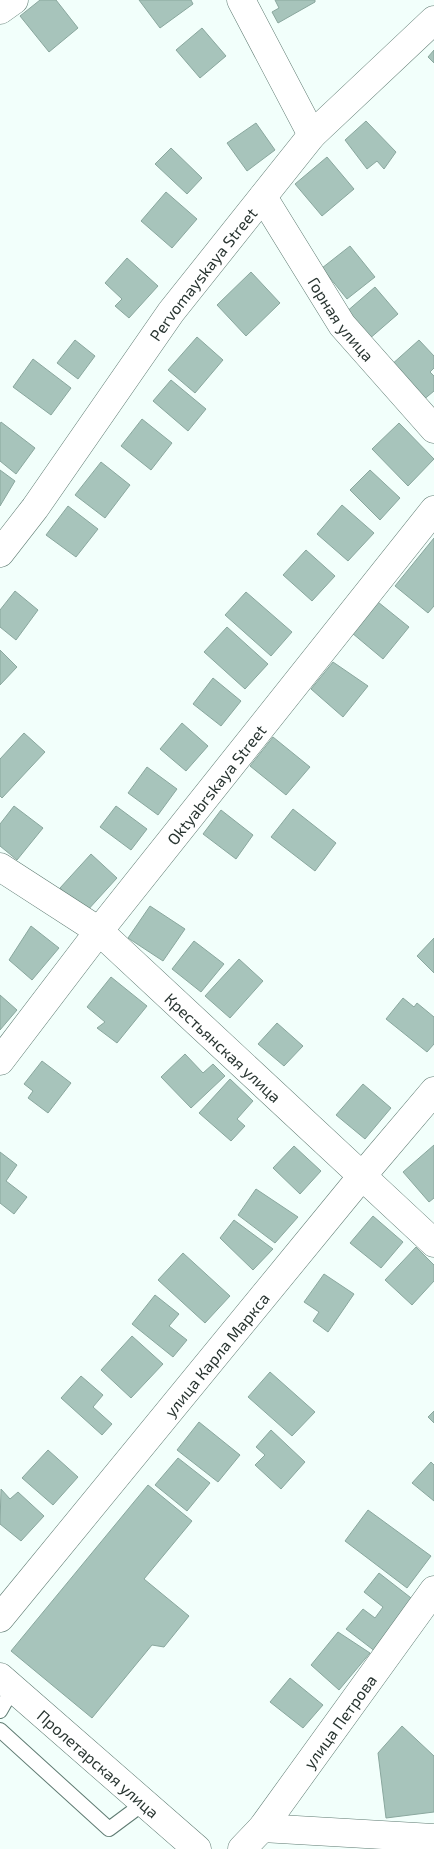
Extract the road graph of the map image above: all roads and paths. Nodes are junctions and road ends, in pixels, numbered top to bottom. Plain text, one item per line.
1 (14, 0) edge
2 (241, 0) edge
3 (0, 10) edge
4 (434, 20) edge
5 (312, 135) junction
6 (263, 197) junction
7 (434, 429) edge
8 (434, 510) edge
9 (0, 553) edge
10 (0, 867) edge
11 (99, 931) junction
12 (0, 1061) edge
13 (434, 1091) edge
14 (362, 1176) junction
15 (434, 1243) edge
16 (434, 1590) edge
17 (0, 1618) edge
18 (4, 1692) edge
19 (0, 1730) edge
20 (144, 1803) junction
21 (262, 1828) junction
22 (434, 1838) edge
23 (197, 1849) edge
24 (242, 1849) edge

1 - 3 street
2 - 5 street
4 - 5 street, Pervomayskaya Street
5 - 6 street, Pervomayskaya Street
6 - 7 street, Горная улица
6 - 9 street, Pervomayskaya Street
8 - 11 street, Oktyabrskaya Street
10 - 11 street, Крестьянская улица
11 - 12 street, Oktyabrskaya Street
11 - 14 street, Крестьянская улица
13 - 14 street, улица Карла Маркса
14 - 15 street, Крестьянская улица
14 - 17 street, улица Карла Маркса
16 - 21 street, улица Петрова
18 - 20 street, Пролетарская улица
19 - 20 lane
20 - 23 street, Пролетарская улица
21 - 22 street
21 - 24 street, улица Петрова

